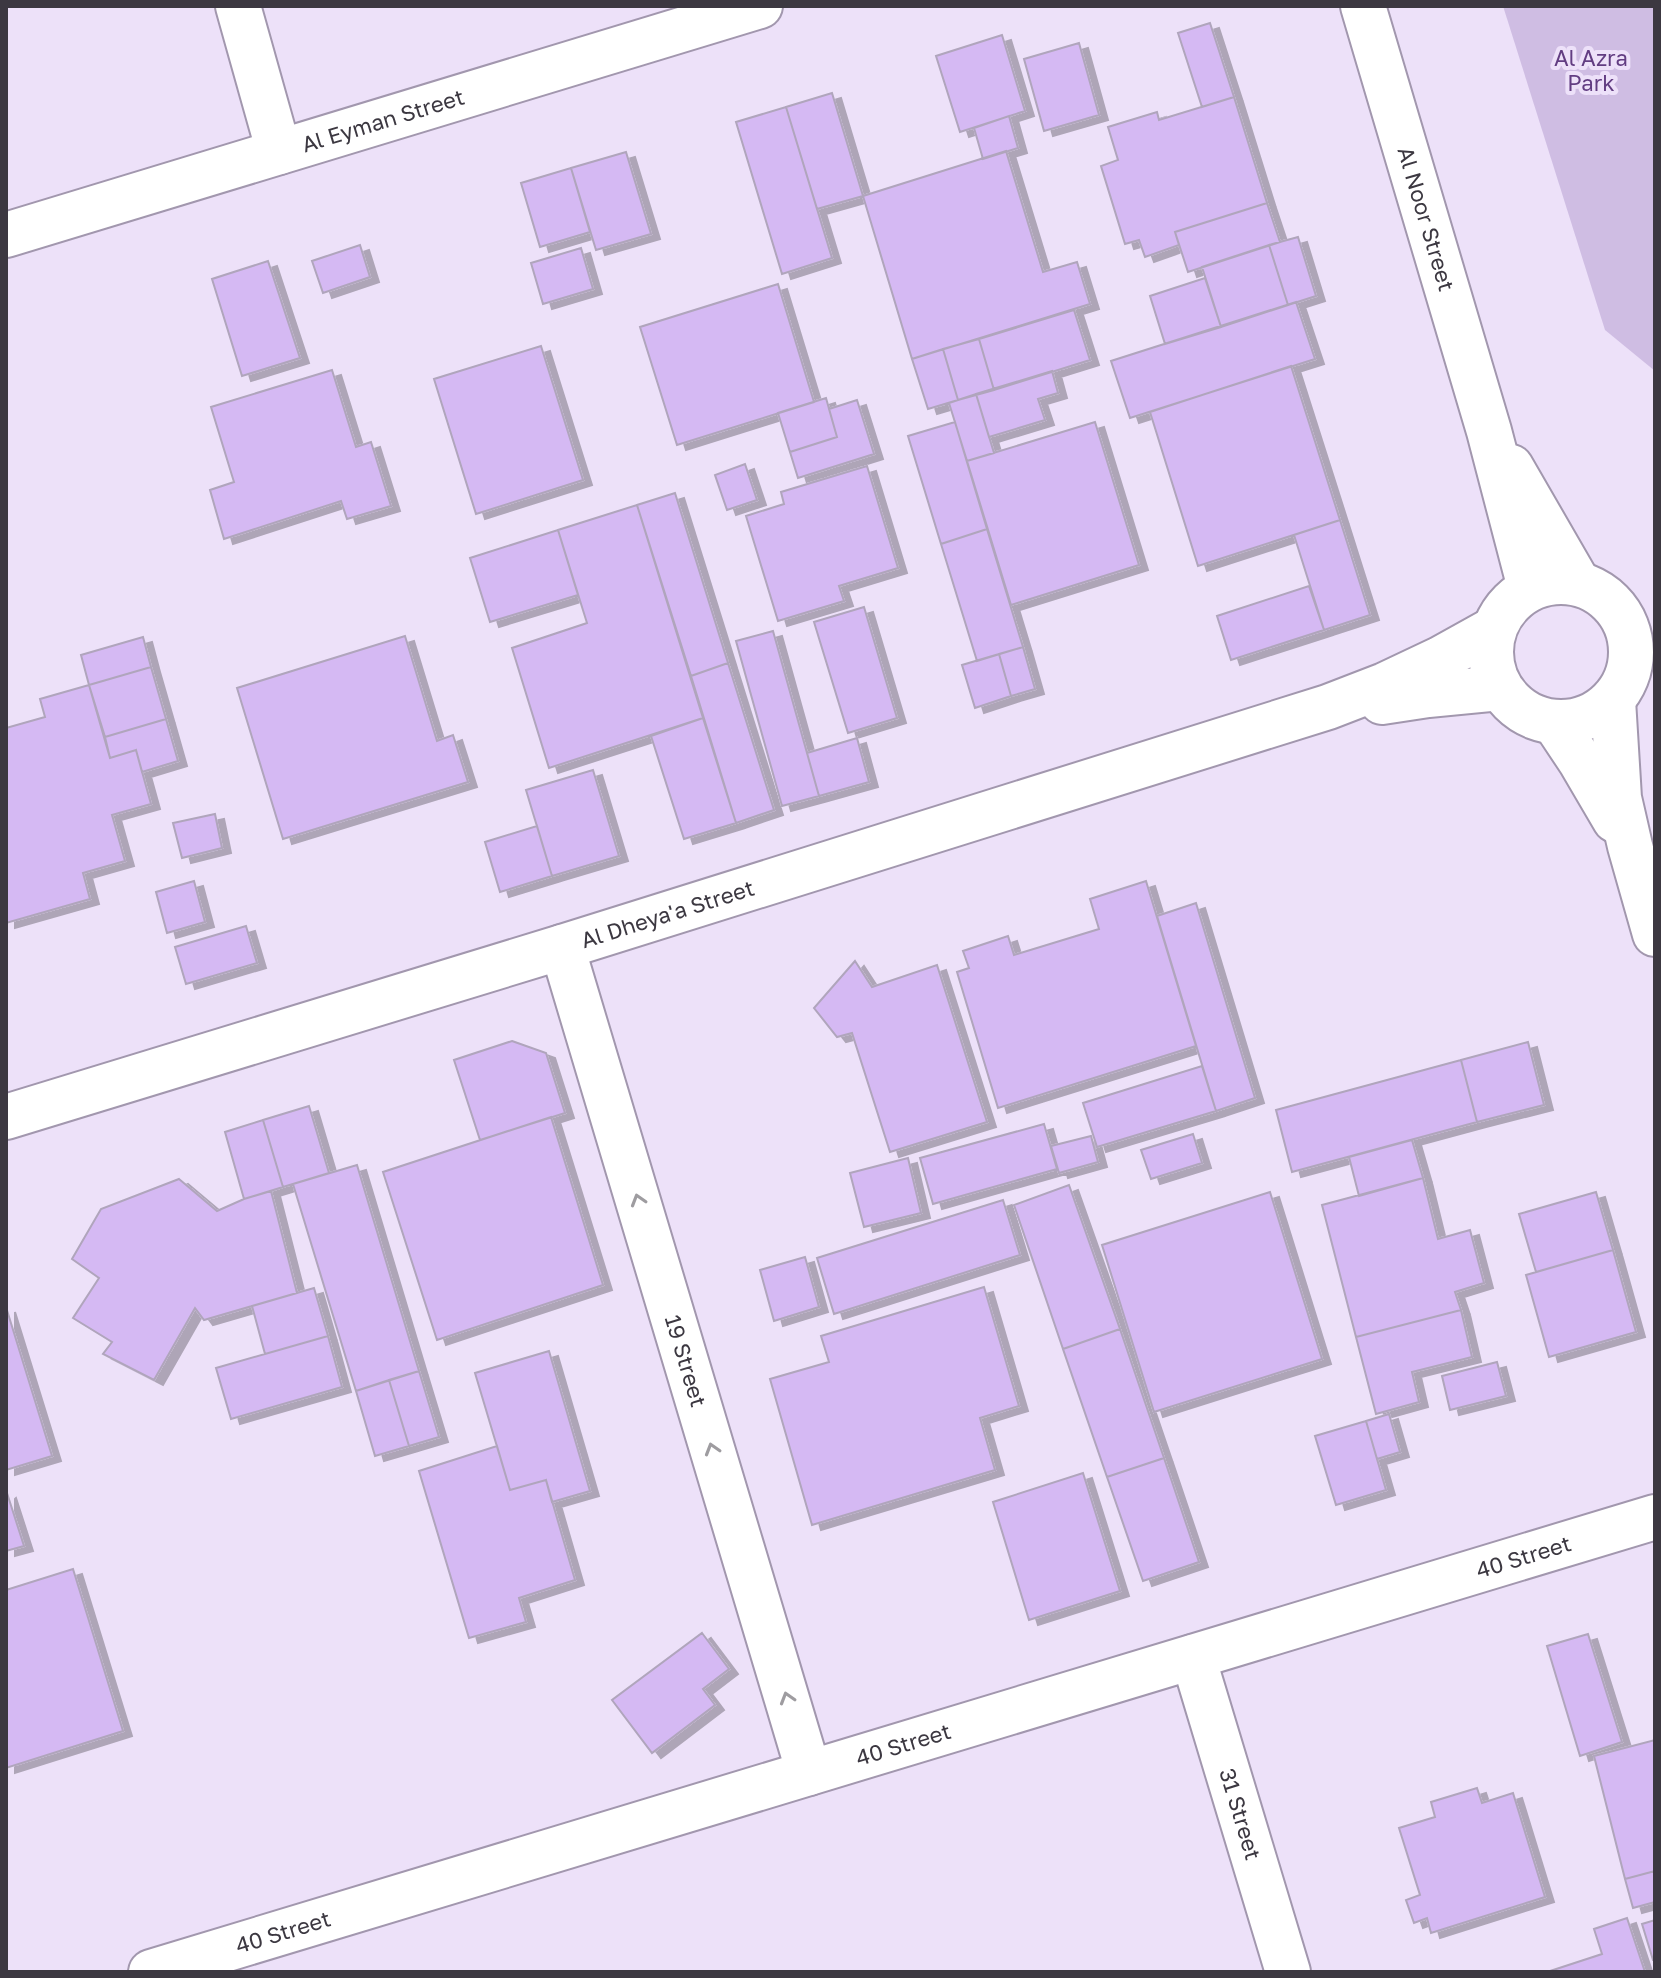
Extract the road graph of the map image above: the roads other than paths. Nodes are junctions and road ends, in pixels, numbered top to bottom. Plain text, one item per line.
1 (238, 6) edge
2 (760, 6) edge
3 (1363, 6) edge
4 (279, 152) junction
5 (6, 235) edge
6 (1489, 431) junction
7 (1530, 588) junction
8 (1590, 588) junction
9 (1655, 604) edge
10 (1494, 629) junction
11 (1631, 680) edge
12 (1500, 688) junction
13 (1328, 707) junction
14 (1555, 723) junction
15 (1630, 846) junction
16 (1655, 934) edge
17 (562, 947) junction
18 (6, 1117) edge
19 (1655, 1517) edge
20 (1193, 1657) junction
21 (809, 1773) junction
22 (151, 1972) edge
23 (1288, 1972) edge

1 - 4 street
2 - 4 street, Al Eyman Street
3 - 6 street, Al Noor Street
4 - 5 street, Al Eyman Street
6 - 7 street, Al Noor Street
6 - 8 street, Al Noor Street
7 - 8 street
7 - 10 street
8 - 9 street
8 - 11 street
10 - 12 street
10 - 13 street, Al Dheya'a Street
11 - 14 street
11 - 15 street
12 - 13 street, Al Dheya'a Street
12 - 14 street
13 - 17 street, Al Dheya'a Street
14 - 15 street
15 - 16 street
17 - 18 street, Al Dheya'a Street
21 -> 17 street, 19 Street
19 - 20 street, 40 Street
20 - 21 street, 40 Street
20 - 23 street, 31 Street
21 - 22 street, 40 Street

